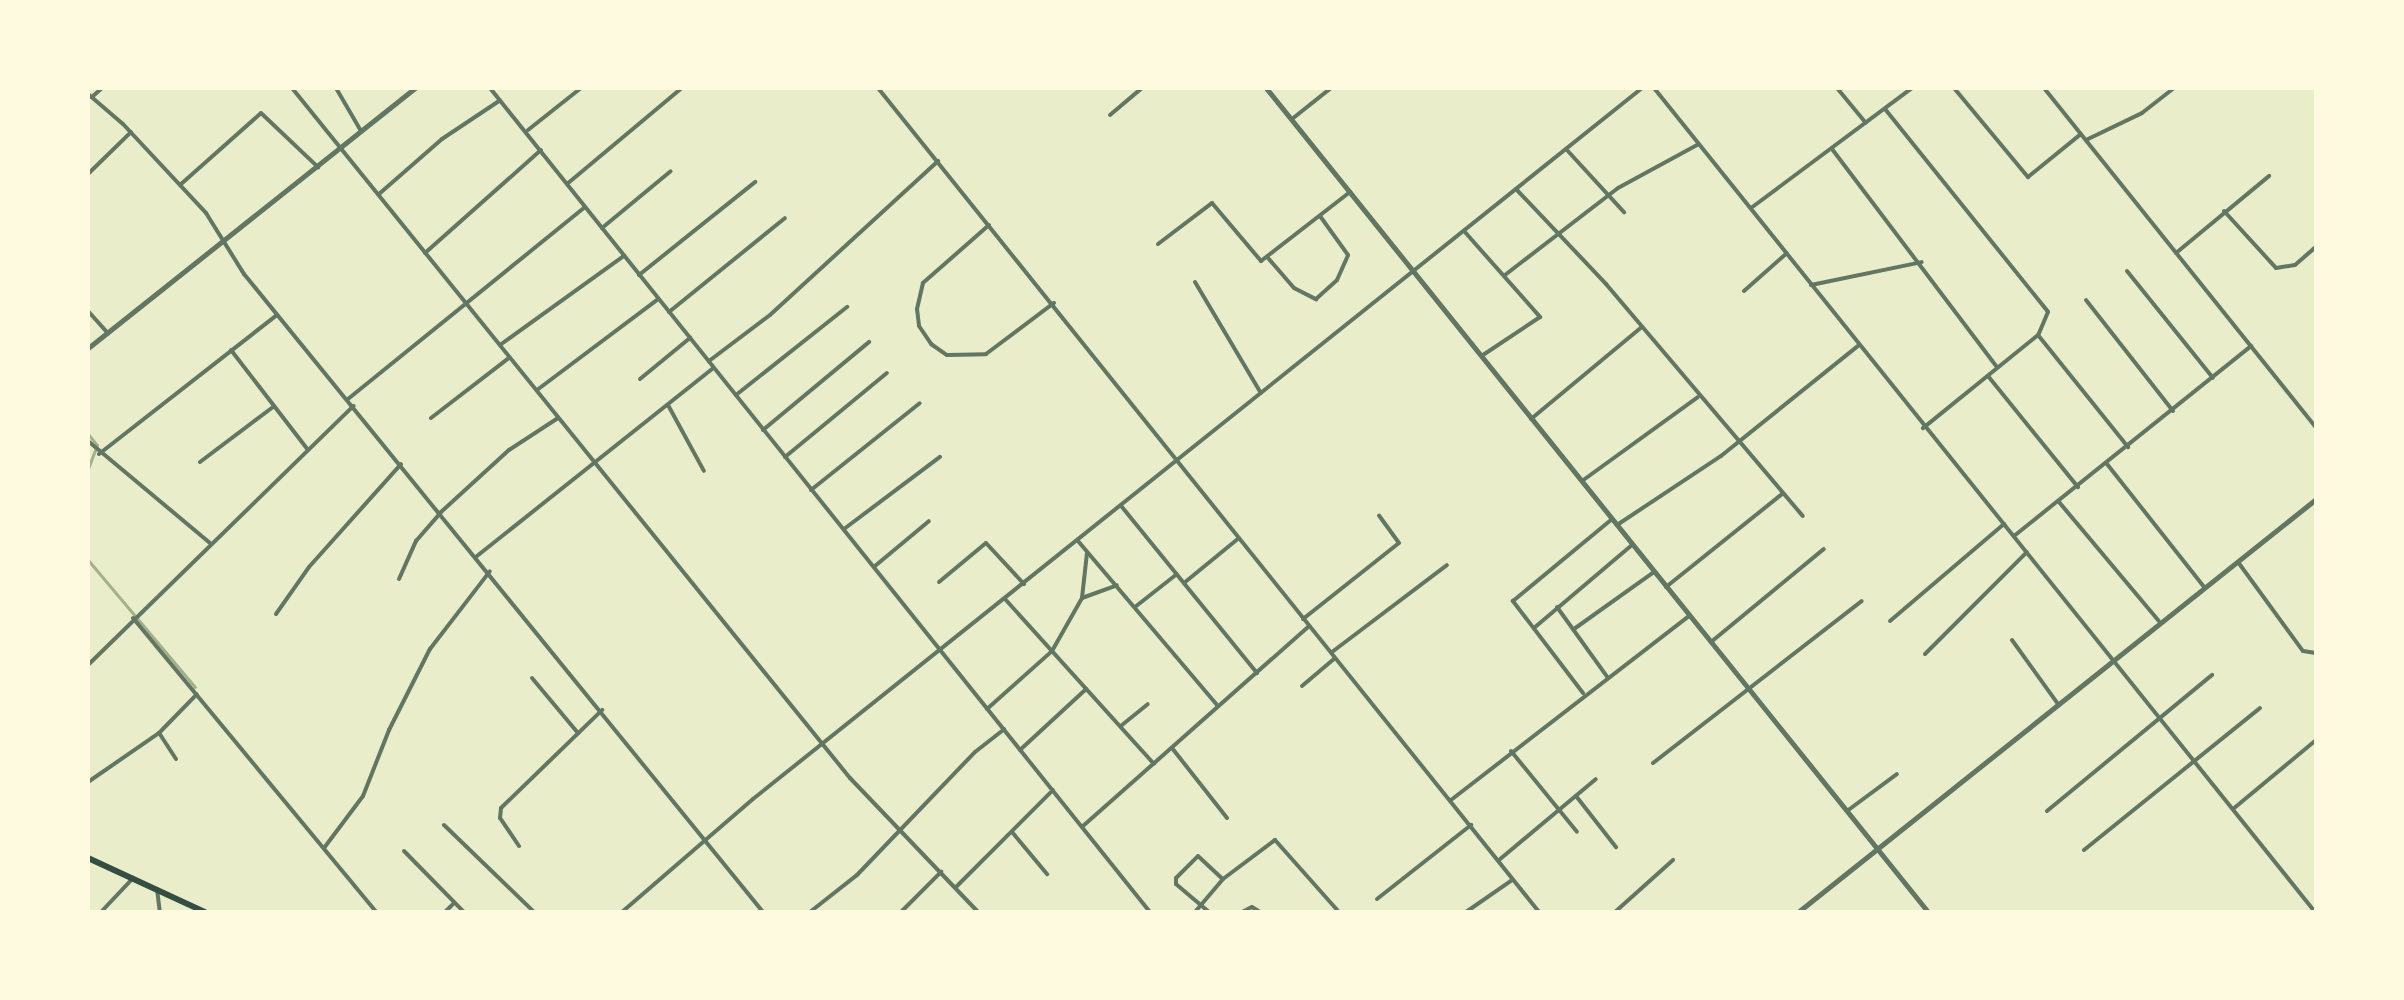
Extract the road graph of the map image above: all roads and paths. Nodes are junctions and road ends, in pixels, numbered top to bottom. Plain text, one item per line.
1 (102, 88) edge
2 (292, 88) edge
3 (336, 88) edge
4 (415, 88) edge
5 (581, 88) edge
6 (682, 88) edge
7 (878, 88) edge
8 (1142, 88) edge
9 (1266, 88) edge
10 (1331, 88) edge
11 (1642, 88) edge
12 (1654, 88) edge
13 (1837, 88) edge
14 (1912, 88) edge
15 (1954, 88) edge
16 (2044, 88) edge
17 (2174, 88) edge
18 (494, 89) edge
19 (90, 96) edge
20 (499, 101) junction
21 (1885, 109) junction
22 (1110, 115) dead end
23 (1291, 119) junction
24 (1866, 123) junction
25 (528, 130) junction
26 (362, 131) junction
27 (131, 132) junction
28 (2081, 134) junction
29 (2086, 140) junction
30 (1699, 144) junction
31 (342, 149) junction
32 (1566, 149) junction
33 (1832, 149) junction
34 (541, 150) junction
35 (938, 161) junction
36 (318, 167) junction
37 (671, 171) dead end
38 (88, 174) edge
39 (2269, 176) dead end
40 (755, 182) dead end
41 (567, 184) junction
42 (180, 185) junction
43 (1516, 189) junction
44 (1350, 192) junction
45 (379, 194) junction
46 (1609, 196) junction
47 (585, 206) junction
48 (1751, 208) junction
49 (2224, 211) junction
50 (1624, 212) dead end
51 (1320, 216) junction
52 (785, 218) dead end
53 (989, 225) junction
54 (602, 228) junction
55 (1464, 231) junction
56 (1561, 236) junction
57 (222, 240) junction
58 (1158, 244) dead end
59 (2316, 247) edge
60 (425, 253) junction
61 (1787, 253) junction
62 (2176, 253) junction
63 (624, 256) junction
64 (1268, 257) junction
65 (1922, 262) junction
66 (2127, 271) dead end
67 (1415, 272) junction
68 (639, 275) junction
69 (1505, 275) junction
70 (1195, 282) dead end
71 (1811, 285) junction
72 (1744, 291) dead end
73 (658, 299) junction
74 (465, 300) junction
75 (2086, 300) dead end
76 (1054, 303) junction
77 (847, 307) dead end
78 (88, 311) edge
79 (669, 312) junction
80 (278, 314) junction
81 (1642, 327) junction
82 (108, 333) junction
83 (2038, 335) junction
84 (690, 338) junction
85 (869, 342) dead end
86 (500, 345) junction
87 (1859, 345) junction
88 (2251, 346) junction
89 (88, 348) edge
90 (231, 350) junction
91 (1483, 355) junction
92 (509, 358) junction
93 (709, 361) junction
94 (1998, 367) junction
95 (713, 368) junction
96 (887, 373) dead end
97 (1988, 376) junction
98 (2213, 378) junction
99 (640, 379) dead end
100 (537, 390) junction
101 (1261, 393) junction
102 (736, 395) junction
103 (1698, 397) junction
104 (348, 399) junction
105 (920, 403) dead end
106 (668, 405) junction
107 (353, 406) junction
108 (273, 407) junction
109 (2173, 411) junction
110 (431, 418) dead end
111 (558, 418) junction
112 (1531, 419) junction
113 (2316, 427) edge
114 (1923, 428) junction
115 (763, 430) junction
116 (88, 441) edge
117 (1741, 441) junction
118 (2128, 447) junction
119 (308, 450) junction
120 (99, 454) junction
121 (785, 457) junction
122 (940, 457) dead end
123 (592, 459) junction
124 (1178, 459) junction
125 (200, 462) dead end
126 (401, 464) junction
127 (2107, 464) junction
128 (704, 471) dead end
129 (1582, 481) junction
130 (2078, 487) junction
131 (811, 490) junction
132 (1782, 494) junction
133 (2316, 499) edge
134 (2059, 502) junction
135 (1122, 507) junction
136 (441, 512) junction
137 (1379, 515) dead end
138 (1803, 516) dead end
139 (1612, 519) junction
140 (929, 521) dead end
141 (2004, 524) junction
142 (1617, 525) junction
143 (844, 529) junction
144 (2014, 536) junction
145 (1239, 538) junction
146 (1078, 541) junction
147 (210, 543) junction
148 (1632, 545) junction
149 (1824, 549) dead end
150 (2027, 552) junction
151 (1087, 553) junction
152 (477, 556) junction
153 (2238, 562) junction
154 (1447, 565) dead end
155 (875, 566) junction
156 (490, 571) junction
157 (1654, 572) junction
158 (1177, 574) junction
159 (399, 579) dead end
160 (939, 582) dead end
161 (1184, 583) junction
162 (1024, 584) junction
163 (1117, 585) junction
164 (1666, 587) junction
165 (2204, 587) junction
166 (1082, 598) junction
167 (1005, 599) junction
168 (1862, 601) dead end
169 (1135, 607) junction
170 (1557, 607) junction
171 (276, 614) dead end
172 (1689, 616) junction
173 (133, 618) junction
174 (1303, 619) junction
175 (1890, 621) dead end
176 (2159, 621) junction
177 (1309, 626) junction
178 (1534, 628) junction
179 (1574, 629) junction
180 (2012, 640) dead end
181 (1711, 642) junction
182 (940, 651) junction
183 (1052, 651) junction
184 (1332, 652) junction
185 (2316, 653) edge
186 (1925, 654) dead end
187 (1335, 658) junction
188 (2111, 660) junction
189 (88, 665) edge
190 (1257, 673) junction
191 (2212, 675) dead end
192 (532, 678) dead end
193 (1608, 678) junction
194 (1302, 686) dead end
195 (1086, 689) junction
196 (1750, 691) junction
197 (197, 694) junction
198 (1584, 694) junction
199 (1148, 704) dead end
200 (2058, 704) junction
201 (1218, 706) junction
202 (2260, 708) dead end
203 (987, 709) junction
204 (602, 710) junction
205 (2157, 722) junction
206 (1122, 725) junction
207 (1004, 729) junction
208 (159, 733) junction
209 (578, 733) junction
210 (2316, 740) edge
211 (823, 746) junction
212 (1172, 748) junction
213 (1020, 750) junction
214 (1511, 751) junction
215 (176, 759) dead end
216 (2193, 761) junction
217 (1653, 763) dead end
218 (1154, 764) junction
219 (1897, 774) dead end
220 (1596, 779) dead end
221 (88, 782) edge
222 (1053, 790) junction
223 (1576, 796) junction
224 (1451, 800) junction
225 (2233, 809) junction
226 (1559, 810) junction
227 (1847, 811) junction
228 (2047, 811) dead end
229 (1227, 818) dead end
230 (444, 825) dead end
231 (1471, 825) junction
232 (1083, 826) junction
233 (899, 832) junction
234 (1012, 832) junction
235 (1577, 832) dead end
236 (706, 839) junction
237 (519, 846) dead end
238 (1616, 847) dead end
239 (1877, 848) junction
240 (324, 849) junction
241 (2084, 850) dead end
242 (404, 851) dead end
243 (88, 858) edge
244 (1499, 860) junction
245 (1673, 860) dead end
246 (941, 872) junction
247 (1047, 874) dead end
248 (133, 878) junction
249 (1223, 879) junction
250 (1512, 880) junction
251 (956, 887) junction
252 (157, 889) junction
253 (1377, 899) dead end
254 (455, 902) junction
255 (1202, 904) junction
256 (761, 910) edge
257 (101, 912) edge
258 (160, 912) edge
259 (205, 912) edge
260 (376, 912) edge
261 (445, 912) edge
262 (464, 912) edge
263 (534, 912) edge
264 (622, 912) edge
265 (754, 912) edge
266 (810, 912) edge
267 (901, 912) edge
268 (978, 912) edge
269 (1150, 912) edge
270 (1195, 912) edge
271 (1209, 912) edge
272 (1242, 912) edge
273 (1260, 912) edge
274 (1339, 912) edge
275 (1466, 912) edge
276 (1539, 912) edge
277 (1615, 912) edge
278 (1798, 912) edge
279 (1928, 912) edge
280 (2315, 912) edge

1 - 19 street
2 - 31 street
3 - 26 street
4 - 26 street
5 - 25 street
6 - 41 street
7 - 35 street
8 - 22 street
9 - 23 street
10 - 23 street
11 - 32 street
12 - 30 street
13 - 24 street
14 - 21 street
15 - 28 street
16 - 28 street
17 - 29 street
18 - 20 street
19 - 27 street
20 - 25 street
20 - 45 street
21 - 24 street
21 - 83 street
23 - 44 street
24 - 33 street
25 - 34 street
26 - 31 street
27 - 38 street
27 - 42 street
28 - 29 street
29 - 62 street
30 - 46 street
30 - 48 street
31 - 36 street
31 - 45 street
32 - 43 street
32 - 46 street
33 - 48 street
33 - 65 street
34 - 41 street
34 - 60 street
35 - 53 street
35 - 93 street
36 - 42 street
36 - 57 street
37 - 54 street
39 - 49 street
40 - 68 street
41 - 47 street
42 - 57 street
43 - 55 street
43 - 56 street
44 - 51 street
44 - 67 street
45 - 60 street
46 - 50 street
46 - 56 street
47 - 54 street
47 - 74 street
48 - 61 street
49 - 59 street
49 - 62 street
51 - 64 street
51 - 64 street
52 - 79 street
53 - 76 street
53 - 76 street
54 - 63 street
55 - 67 street
55 - 69 street
56 - 69 street
56 - 81 street
57 - 80 street
57 - 82 street
58 - 64 street
60 - 74 street
61 - 71 street
61 - 72 street
62 - 88 street
63 - 68 street
63 - 86 street
65 - 71 street
65 - 94 street
66 - 98 street
67 - 91 street
67 - 101 street
68 - 73 street
69 - 91 street
70 - 101 street
71 - 87 street
73 - 79 street
73 - 100 street
74 - 86 street
74 - 104 street
75 - 109 street
76 - 124 street
77 - 102 street
78 - 82 street
79 - 84 street
80 - 90 street
80 - 104 street
81 - 103 street
81 - 112 street
82 - 89 street
83 - 94 street
83 - 118 street
84 - 93 street
84 - 99 street
85 - 115 street
86 - 92 street
87 - 114 street
87 - 117 street
88 - 98 street
88 - 113 street
90 - 108 street
90 - 120 street
91 - 112 street
92 - 100 street
92 - 110 street
93 - 95 street
94 - 97 street
95 - 102 street
95 - 106 street
96 - 121 street
97 - 114 street
97 - 130 street
98 - 109 street
100 - 111 street
101 - 124 street
102 - 115 street
103 - 117 street
103 - 129 street
104 - 107 street
105 - 131 street
106 - 123 street
106 - 128 street
107 - 119 street
107 - 126 street
108 - 119 street
108 - 125 street
109 - 118 street
111 - 123 street
111 - 136 street
112 - 129 street
114 - 141 street
115 - 121 street
116 - 120 street
117 - 132 street
117 - 142 street
118 - 127 street
119 - 147 street
120 - 147 street
121 - 131 street
122 - 143 street
123 - 152 street
123 - 211 street
124 - 135 street
124 - 145 street
126 - 136 street
126 - 171 street
127 - 130 street
127 - 165 street
129 - 139 street
130 - 134 street
131 - 143 street
132 - 138 street
132 - 164 street
133 - 153 street
134 - 144 street
134 - 176 street
135 - 146 street
135 - 158 street
136 - 152 street
136 - 159 street
137 - 174 street
139 - 142 street
139 - 178 street
140 - 155 street
141 - 144 street
141 - 175 street
142 - 148 street
143 - 155 street
144 - 150 street
145 - 161 street
145 - 174 street
146 - 151 street
146 - 162 street
147 - 173 street
148 - 157 street
148 - 170 street
149 - 181 street
150 - 186 street
150 - 188 street
151 - 163 street
151 - 166 street
152 - 156 street
153 - 165 street
153 - 185 street
154 - 184 street
155 - 182 street
156 - 204 street
156 - 240 street
157 - 164 street
157 - 179 street
158 - 161 street
158 - 169 street
160 - 162 street
161 - 190 street
162 - 167 street
163 - 166 street
163 - 169 street
164 - 172 street
165 - 176 street
166 - 183 street
167 - 182 street
167 - 183 street
168 - 196 street
169 - 201 street
170 - 178 street
170 - 179 street
172 - 181 street
172 - 193 street
173 - 189 street
173 - 197 street
174 - 177 street
176 - 188 street
177 - 184 street
177 - 190 street
178 - 198 street
179 - 193 street
180 - 200 street
181 - 196 street
182 - 203 street
182 - 211 street
183 - 195 street
183 - 203 street
184 - 187 street
187 - 194 street
187 - 224 street
188 - 200 street
188 - 205 street
190 - 201 street
191 - 205 street
192 - 209 street
193 - 198 street
195 - 206 street
195 - 213 street
196 - 217 street
196 - 227 street
197 - 208 street
197 - 240 street
198 - 214 street
199 - 206 street
200 - 239 street
201 - 212 street
202 - 216 street
203 - 207 street
204 - 209 street
204 - 236 street
205 - 216 street
205 - 228 street
206 - 218 street
207 - 213 street
207 - 233 street
208 - 215 street
208 - 221 street
209 - 237 street
210 - 225 street
211 - 233 street
211 - 236 street
212 - 218 street
212 - 229 street
213 - 222 street
214 - 224 street
214 - 226 street
216 - 225 street
216 - 241 street
218 - 232 street
219 - 227 street
220 - 223 street
222 - 232 street
222 - 234 street
223 - 226 street
223 - 238 street
224 - 231 street
225 - 280 street
226 - 235 street
226 - 244 street
227 - 239 street
230 - 263 street
231 - 244 street
231 - 253 street
232 - 269 street
233 - 246 street
233 - 266 street
234 - 247 street
234 - 251 street
236 - 256 street
236 - 264 street
239 - 278 street
239 - 279 street
240 - 260 street
242 - 254 street
243 - 248 main road
244 - 250 street
245 - 277 street
246 - 251 street
246 - 267 street
248 - 252 main road
248 - 257 street
249 - 255 street
249 - 255 street
249 - 274 street
250 - 275 street
250 - 276 street
251 - 268 street
252 - 258 street
252 - 259 main road
254 - 261 street
254 - 262 street
255 - 270 street
255 - 271 street
256 - 265 street
272 - 273 street

